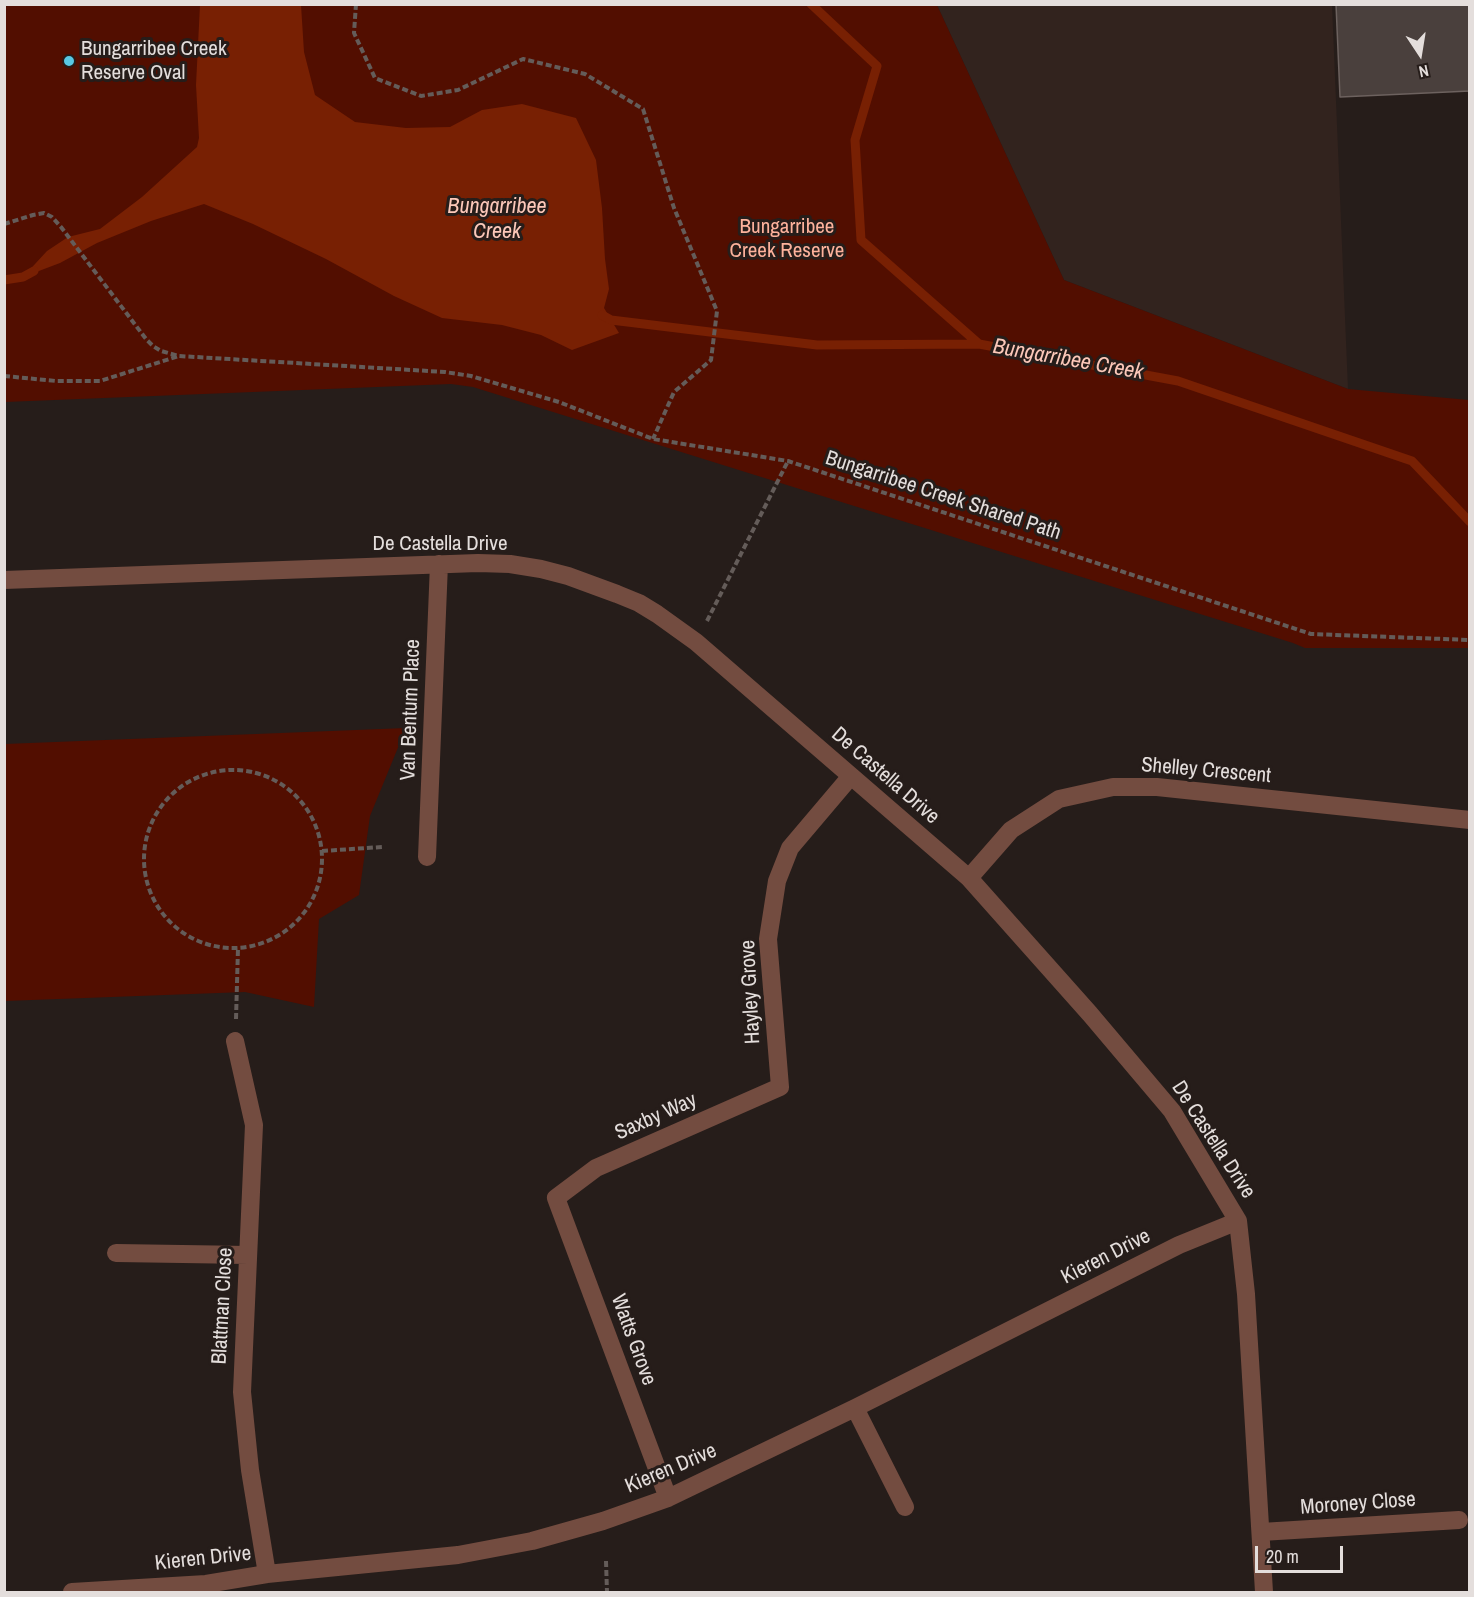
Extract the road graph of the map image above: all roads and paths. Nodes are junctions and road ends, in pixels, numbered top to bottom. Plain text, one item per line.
1 (356, 4) edge
2 (4, 224) edge
3 (179, 356) junction
4 (4, 376) edge
5 (653, 440) junction
6 (788, 461) junction
7 (439, 564) junction
8 (4, 580) edge
9 (1470, 640) edge
10 (696, 642) junction
11 (851, 776) junction
12 (1470, 820) edge
13 (382, 847) dead end
14 (322, 851) junction
15 (427, 857) dead end
16 (969, 878) junction
17 (238, 948) junction
18 (235, 1041) joint
19 (780, 1087) joint
20 (556, 1198) joint
21 (1238, 1221) junction
22 (116, 1253) dead end
23 (248, 1255) junction
24 (855, 1408) junction
25 (668, 1498) junction
26 (905, 1507) dead end
27 (1459, 1520) dead end
28 (1261, 1532) junction
29 (606, 1561) dead end
30 (267, 1574) junction
31 (72, 1593) edge
32 (607, 1593) edge
33 (1264, 1593) edge

1 - 5 path
2 - 3 path
3 - 4 path
3 - 5 path, Bungarribee Creek Shared Path
5 - 6 path, Bungarribee Creek Shared Path
6 - 9 path, Bungarribee Creek Shared Path
6 - 10 path
7 - 8 street, De Castella Drive
7 - 10 street, De Castella Drive
7 - 15 street, Van Bentum Place
10 - 11 street, De Castella Drive
11 - 16 street, De Castella Drive
11 - 19 street, Hayley Grove
12 - 16 street, Shelley Crescent
13 - 14 path
14 - 17 path
14 - 17 path
16 - 21 street, De Castella Drive
17 - 18 path
18 - 23 street, Blattman Close
19 - 20 street, Saxby Way
20 - 25 street, Watts Grove
21 - 24 street, Kieren Drive
21 - 28 street, De Castella Drive
22 - 23 street
23 - 30 street, Blattman Close
24 - 25 street, Kieren Drive
24 - 26 street
25 - 30 street, Kieren Drive
27 - 28 street, Moroney Close
28 - 33 street, De Castella Drive
29 - 32 path
30 - 31 street, Kieren Drive

